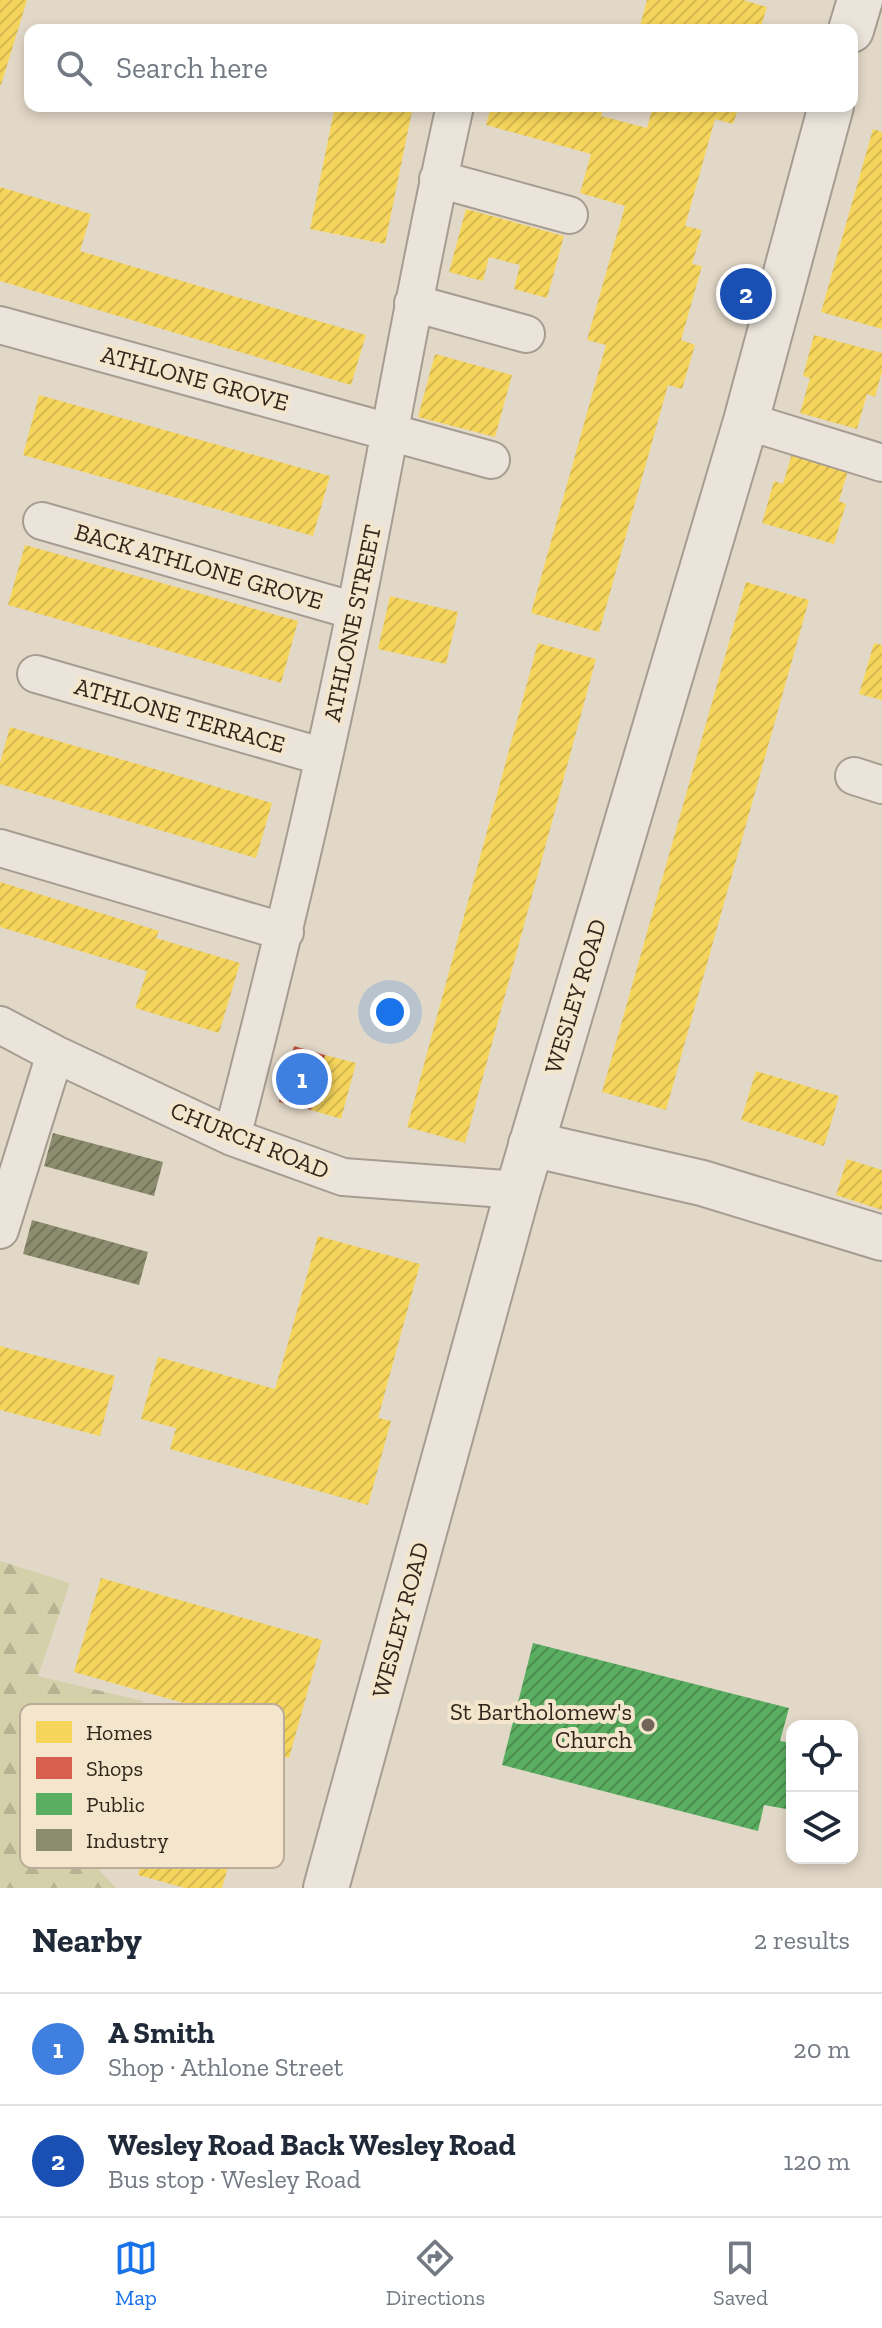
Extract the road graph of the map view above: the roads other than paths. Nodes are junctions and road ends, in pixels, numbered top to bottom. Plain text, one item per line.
1 (860, 0) edge
2 (853, 24) edge
3 (454, 112) edge
4 (829, 112) edge
5 (438, 179) junction
6 (569, 215) dead end
7 (413, 303) junction
8 (0, 325) edge
9 (526, 334) dead end
10 (746, 421) junction
11 (390, 432) junction
12 (491, 460) dead end
13 (882, 463) edge
14 (42, 521) dead end
15 (355, 611) junction
16 (36, 674) dead end
17 (324, 757) junction
18 (0, 848) edge
19 (285, 932) junction
20 (0, 1025) edge
21 (55, 1054) junction
22 (232, 1137) junction
23 (531, 1144) junction
24 (518, 1190) junction
25 (0, 1230) edge
26 (882, 1238) edge
27 (326, 1888) edge

1 - 2 street
3 - 5 street, ATHLONE STREET
4 - 10 street, WESLEY ROAD
5 - 6 street
5 - 7 street, ATHLONE STREET
7 - 9 street
7 - 11 street, ATHLONE STREET
8 - 11 street, ATHLONE GROVE
10 - 13 street
10 - 23 street, WESLEY ROAD
11 - 12 street, ATHLONE GROVE
11 - 15 street, ATHLONE STREET
14 - 15 street, BACK ATHLONE GROVE
15 - 17 street, ATHLONE STREET
16 - 17 street, ATHLONE TERRACE
17 - 19 street, ATHLONE STREET
18 - 19 street
19 - 22 street, ATHLONE STREET
20 - 21 street, CHURCH ROAD
21 - 22 street, CHURCH ROAD
21 - 25 street
22 - 24 street, CHURCH ROAD
23 - 24 street, WESLEY ROAD
23 - 26 street
24 - 27 street, WESLEY ROAD

